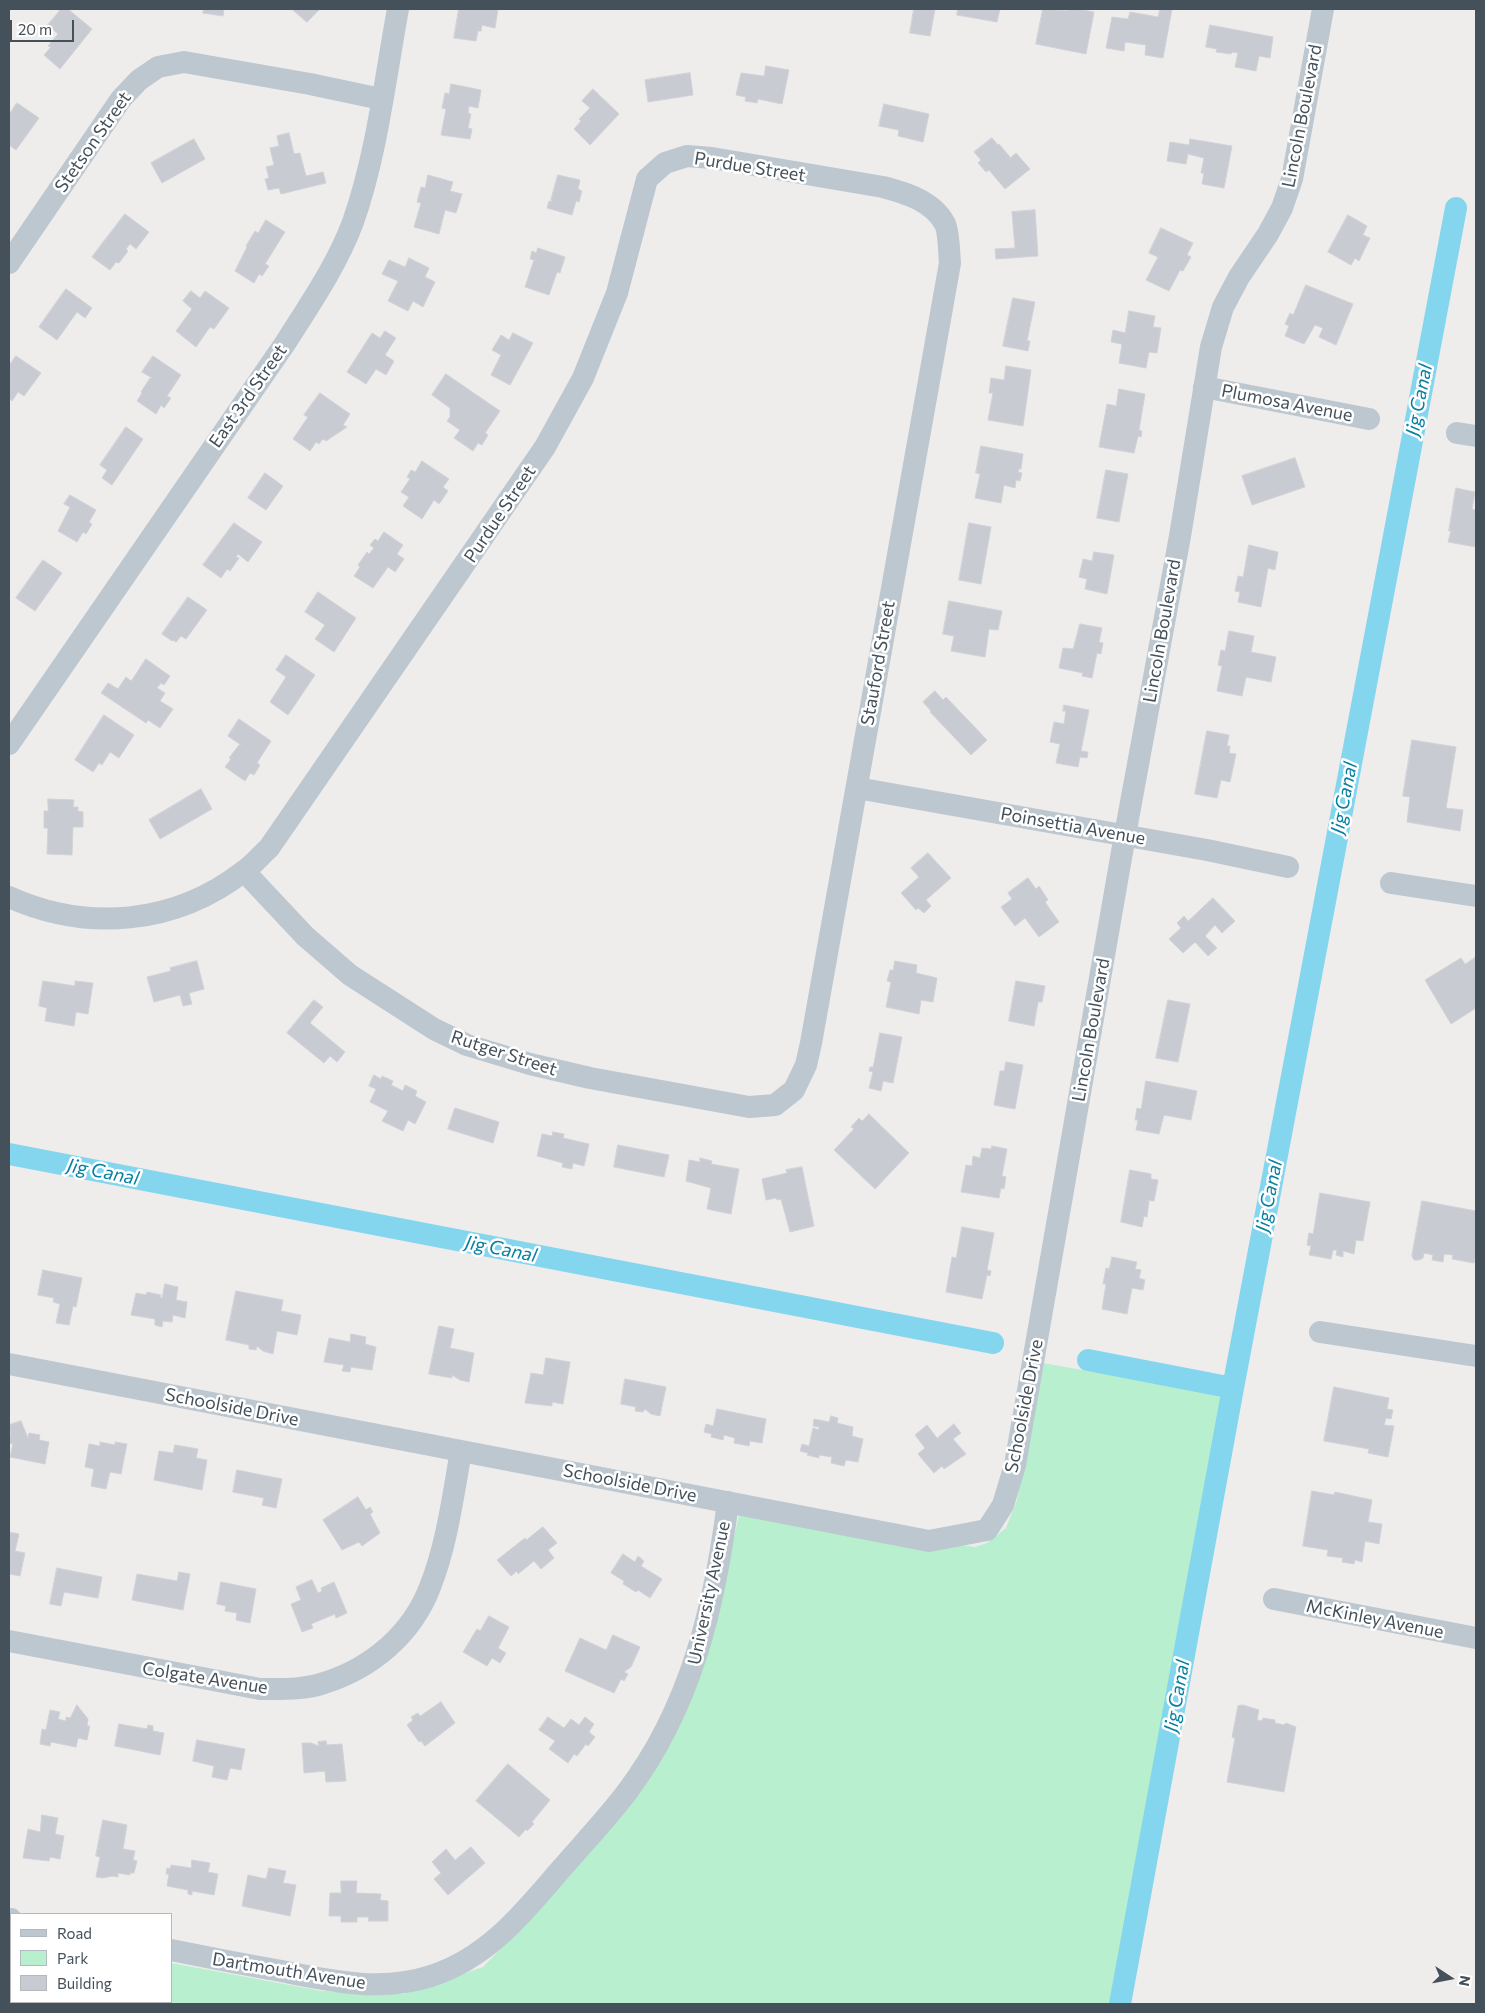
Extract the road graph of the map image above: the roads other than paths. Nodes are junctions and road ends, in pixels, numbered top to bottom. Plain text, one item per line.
1 (398, 9) edge
2 (1323, 9) edge
3 (381, 99) junction
4 (946, 225) joint
5 (9, 263) edge
6 (1204, 387) junction
7 (1369, 419) dead end
8 (9, 744) edge
9 (857, 788) junction
10 (1125, 836) junction
11 (1288, 866) dead end
12 (244, 871) junction
13 (1391, 883) dead end
14 (1476, 896) edge
15 (9, 897) edge
16 (787, 1095) joint
17 (1049, 1271) joint
18 (1320, 1332) dead end
19 (1476, 1356) edge
20 (9, 1364) edge
21 (461, 1451) junction
22 (728, 1502) junction
23 (1274, 1599) dead end
24 (1476, 1638) edge
25 (9, 1641) edge
26 (551, 1880) joint
27 (172, 1950) edge

1 - 3 street, East 3rd Street
2 - 6 street, Lincoln Boulevard
3 - 5 street, Stetson Street
3 - 8 street, East 3rd Street
4 - 9 street, Stauford Street
4 - 12 street, Purdue Street
6 - 7 street, Plumosa Avenue
6 - 10 street, Lincoln Boulevard
9 - 10 street, Poinsettia Avenue
9 - 16 street, Stauford Street
10 - 11 street, Poinsettia Avenue
10 - 17 street, Lincoln Boulevard
12 - 15 street, Purdue Street
12 - 16 street, Rutger Street
13 - 14 street
17 - 22 street, Schoolside Drive
18 - 19 street
20 - 21 street, Schoolside Drive
21 - 22 street, Schoolside Drive
21 - 25 street, Colgate Avenue
22 - 26 street, University Avenue
23 - 24 street, McKinley Avenue
26 - 27 street, Dartmouth Avenue

